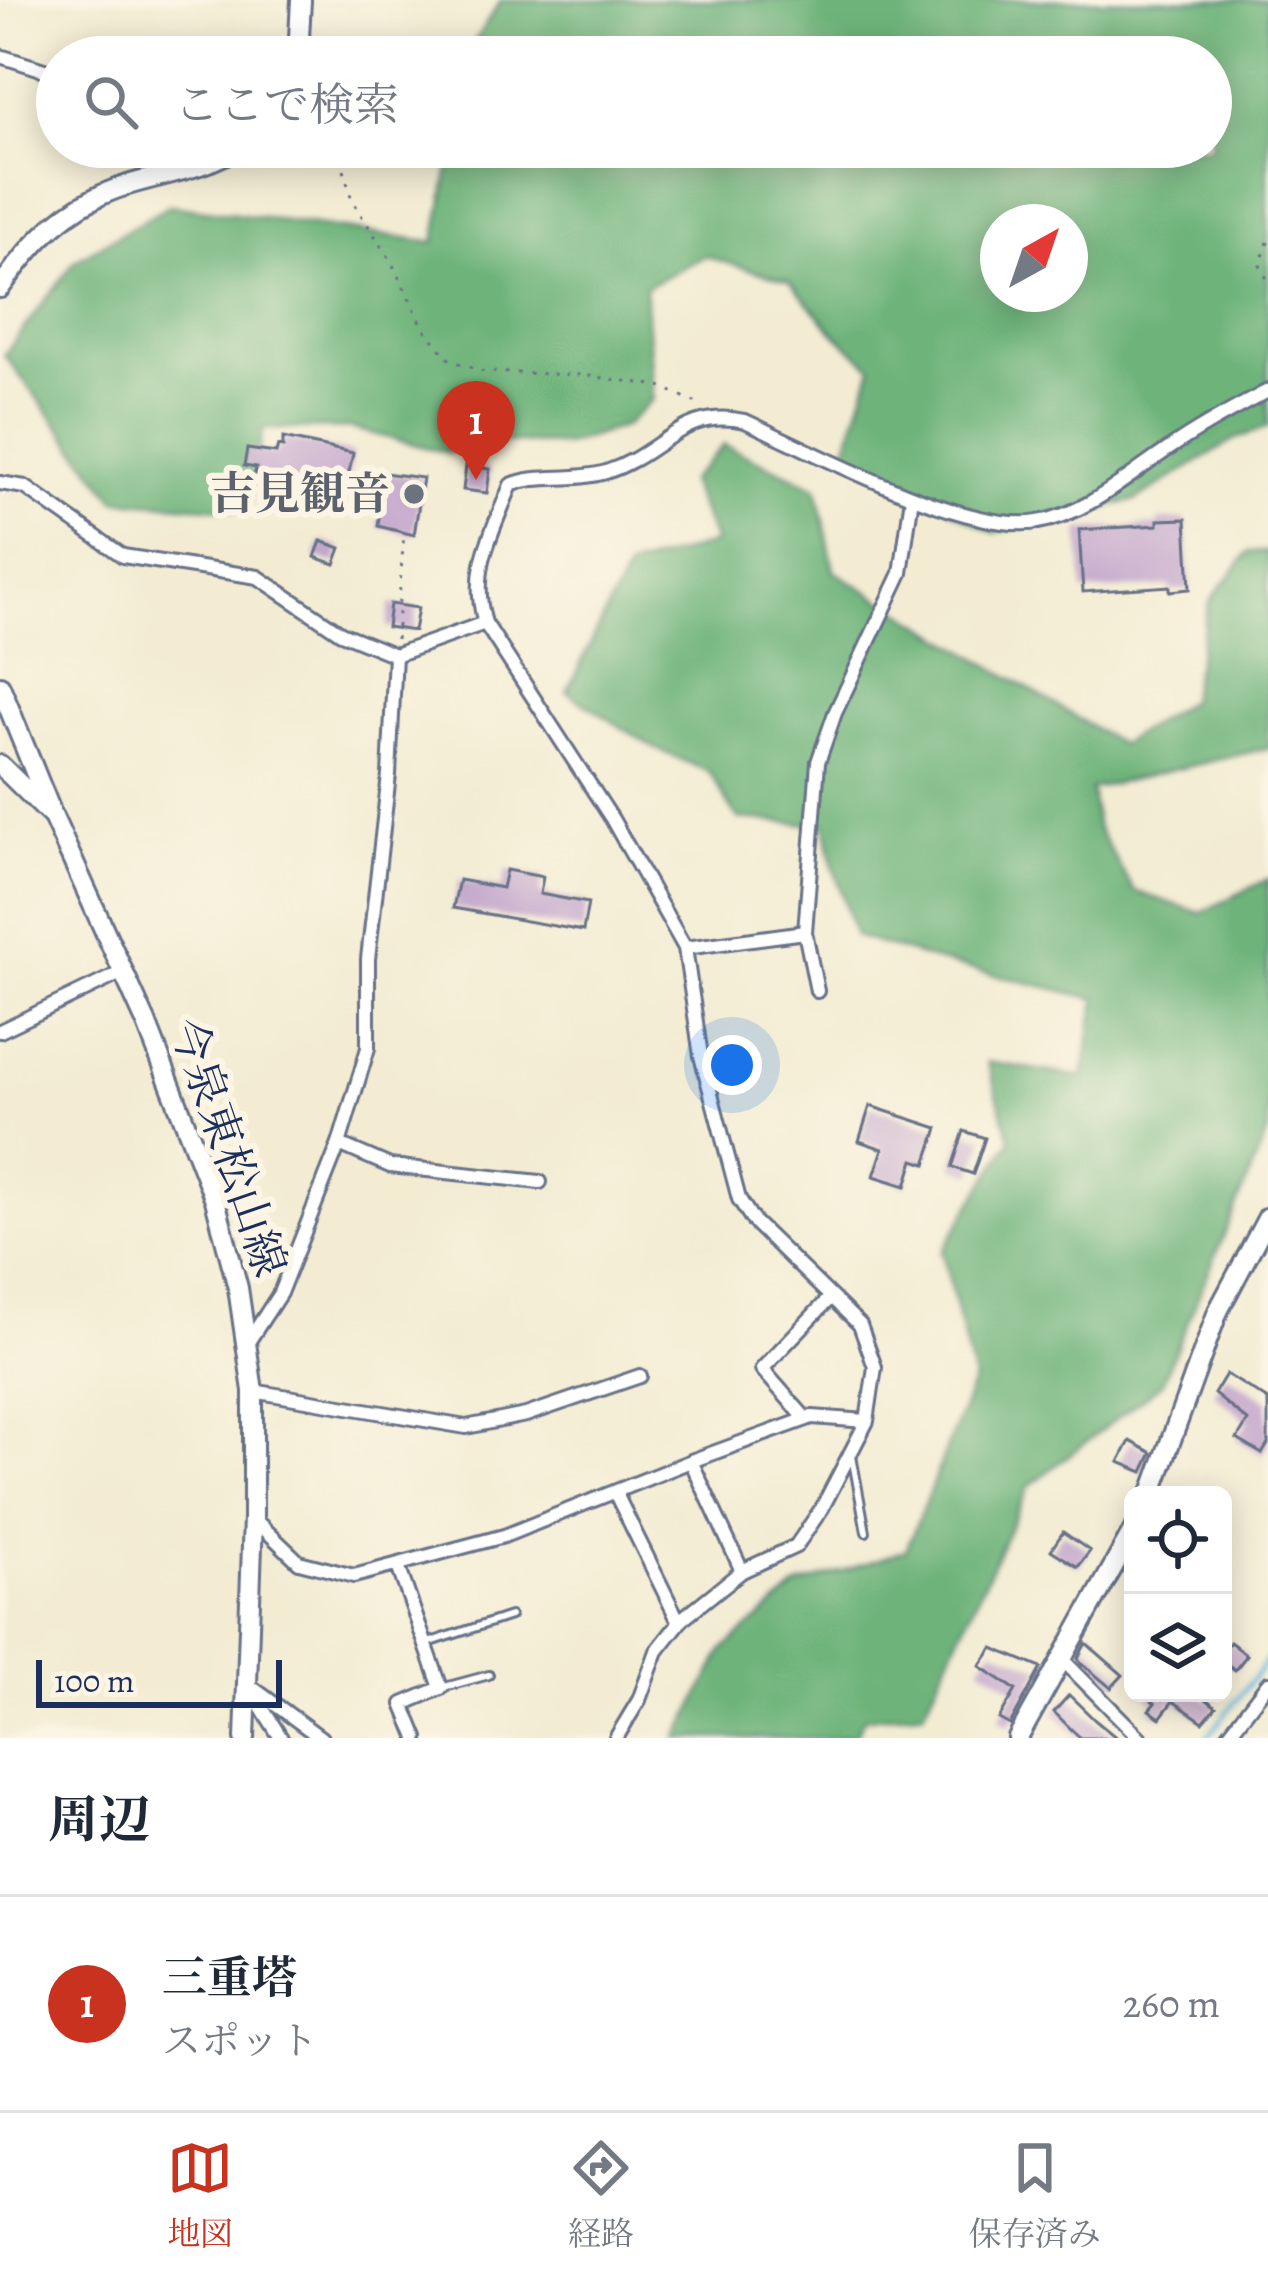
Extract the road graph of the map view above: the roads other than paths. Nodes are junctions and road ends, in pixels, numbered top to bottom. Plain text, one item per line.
1 (301, 0) edge
2 (299, 36) edge
3 (0, 56) edge
4 (36, 67) edge
5 (186, 168) edge
6 (0, 288) edge
7 (1268, 391) edge
8 (0, 483) edge
9 (912, 497) junction
10 (485, 622) junction
11 (395, 655) junction
12 (0, 686) edge
13 (0, 765) edge
14 (53, 817) junction
15 (805, 932) junction
16 (686, 948) junction
17 (123, 972) junction
18 (817, 992) dead end
19 (0, 1031) edge
20 (339, 1144) junction
21 (540, 1183) dead end
22 (1268, 1217) edge
23 (832, 1297) junction
24 (248, 1342) junction
25 (640, 1376) dead end
26 (253, 1390) junction
27 (806, 1420) junction
28 (867, 1421) junction
29 (851, 1453) junction
30 (692, 1461) junction
31 (1154, 1486) edge
32 (615, 1492) junction
33 (254, 1519) junction
34 (866, 1532) dead end
35 (1124, 1547) edge
36 (398, 1566) junction
37 (742, 1570) junction
38 (510, 1616) dead end
39 (680, 1622) junction
40 (426, 1643) junction
41 (1063, 1659) junction
42 (489, 1675) dead end
43 (246, 1683) junction
44 (1268, 1683) edge
45 (441, 1688) junction
46 (245, 1738) edge
47 (281, 1738) edge
48 (321, 1738) edge
49 (417, 1738) edge
50 (616, 1738) edge
51 (1018, 1738) edge
52 (1140, 1738) edge
53 (1226, 1738) edge

1 - 2 main road
3 - 4 street
5 - 6 main road
7 - 9 street
8 - 11 street
9 - 10 street
9 - 15 street
10 - 11 street
10 - 16 street
11 - 20 street
12 - 14 main road
13 - 14 main road, 今泉東松山線
14 - 17 main road, 今泉東松山線
15 - 16 street
15 - 18 street
16 - 23 street
17 - 19 street
17 - 24 main road, 今泉東松山線
20 - 21 street
20 - 24 street
22 - 31 main road
23 - 27 street
23 - 28 street
24 - 26 main road, 今泉東松山線
25 - 26 street
26 - 33 main road, 今泉東松山線
27 - 28 street
27 - 30 street
28 - 29 street
29 - 34 lane
29 - 37 street
30 - 32 street
30 - 37 street
32 - 36 street
32 - 39 street
33 - 36 street
33 - 43 main road, 今泉東松山線
35 - 41 main road
36 - 40 street
37 - 39 street
38 - 40 lane
39 - 50 street
40 - 45 street
41 - 51 main road
41 - 52 street
42 - 45 lane
43 - 46 main road, 今泉東松山線
43 - 47 street
43 - 48 street
44 - 53 street
45 - 49 street

